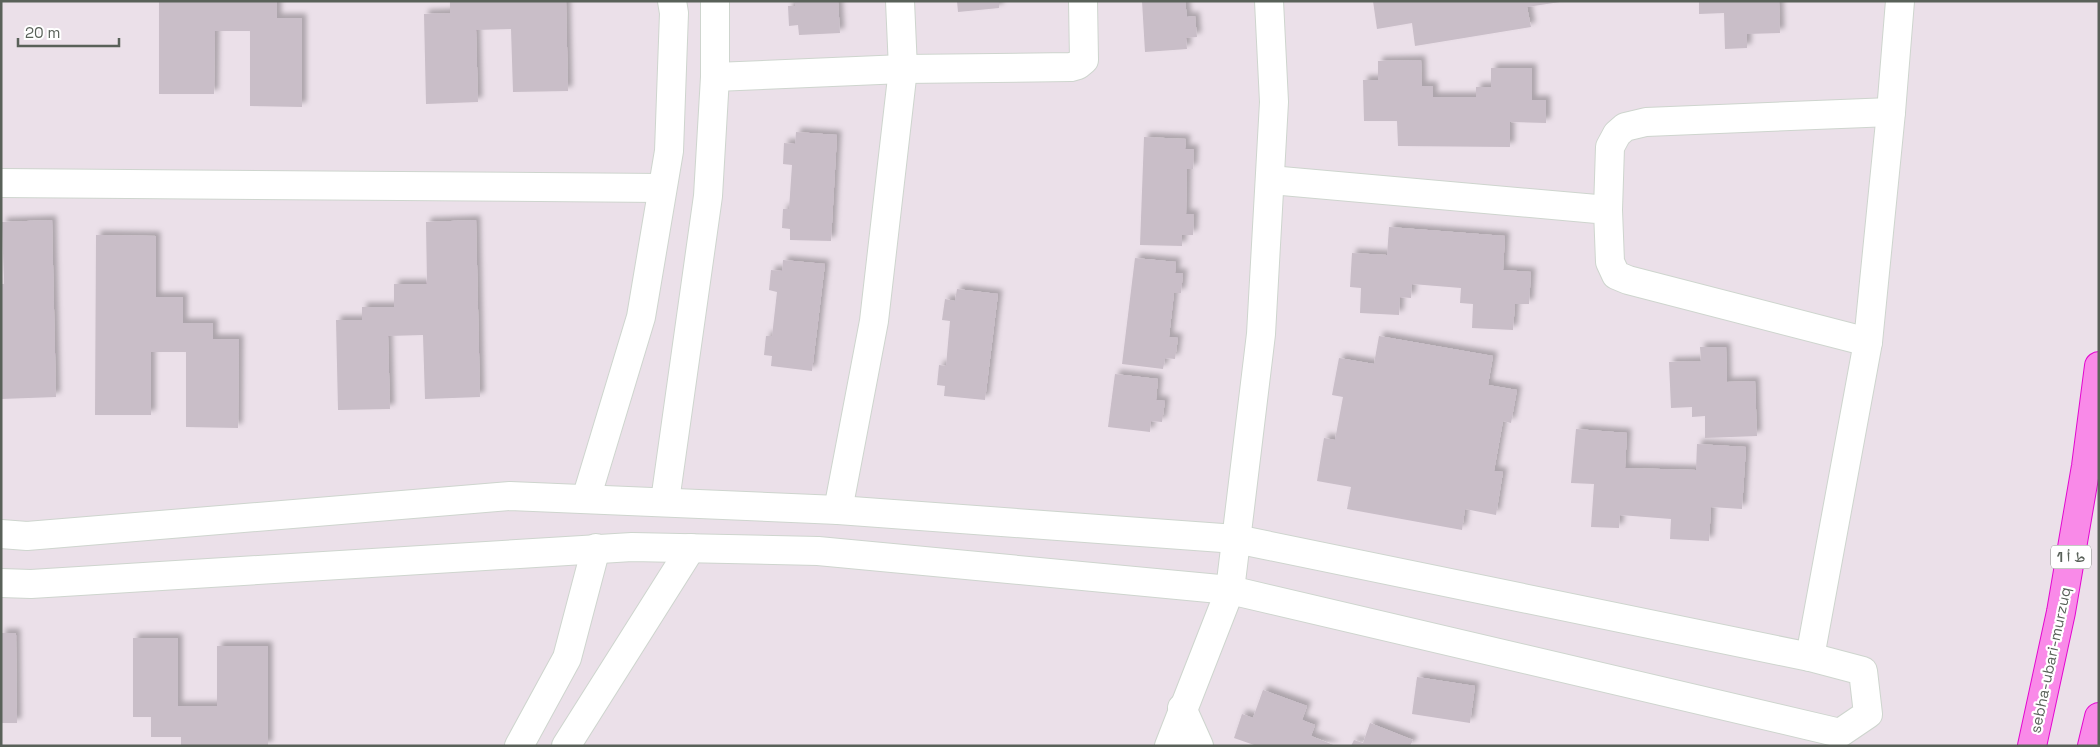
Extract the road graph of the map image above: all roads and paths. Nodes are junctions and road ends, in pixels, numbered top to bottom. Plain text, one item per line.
1 (672, 1) edge
2 (715, 1) edge
3 (900, 1) edge
4 (1083, 1) edge
5 (1269, 1) edge
6 (1900, 1) edge
7 (903, 69) junction
8 (715, 77) junction
9 (1892, 112) junction
10 (1270, 180) junction
11 (1, 183) edge
12 (662, 188) junction
13 (1608, 210) junction
14 (1868, 342) junction
15 (2099, 366) edge
16 (586, 499) junction
17 (665, 501) junction
18 (838, 510) junction
19 (1, 534) edge
20 (1236, 539) junction
21 (596, 548) junction
22 (691, 548) junction
23 (1, 583) edge
24 (1230, 590) junction
25 (1810, 657) junction
26 (1182, 708) junction
27 (2099, 717) edge
28 (1801, 735) edge
29 (519, 746) edge
30 (566, 746) edge
31 (1169, 746) edge
32 (1199, 746) edge
33 (2032, 746) edge
34 (2092, 746) edge

1 - 12 street
2 - 8 street
3 - 7 street
4 - 7 street
5 - 10 street
6 - 9 street
7 - 8 street
7 - 18 street
8 - 17 street
9 - 13 street
9 - 14 street
10 - 13 street
10 - 20 street
11 - 12 street
12 - 16 street
13 - 14 street
14 - 25 street
15 - 33 highway, sebha-ubari-murzuq / ط أ 1
16 - 17 street
16 - 19 street
17 - 18 street
18 - 20 street
20 - 24 street
20 - 25 street
21 - 22 street
21 - 23 street
21 - 29 street
22 - 24 street
22 - 30 street
24 - 26 street
24 - 28 street
25 - 28 street
26 - 31 street
26 - 32 street
27 - 34 highway

